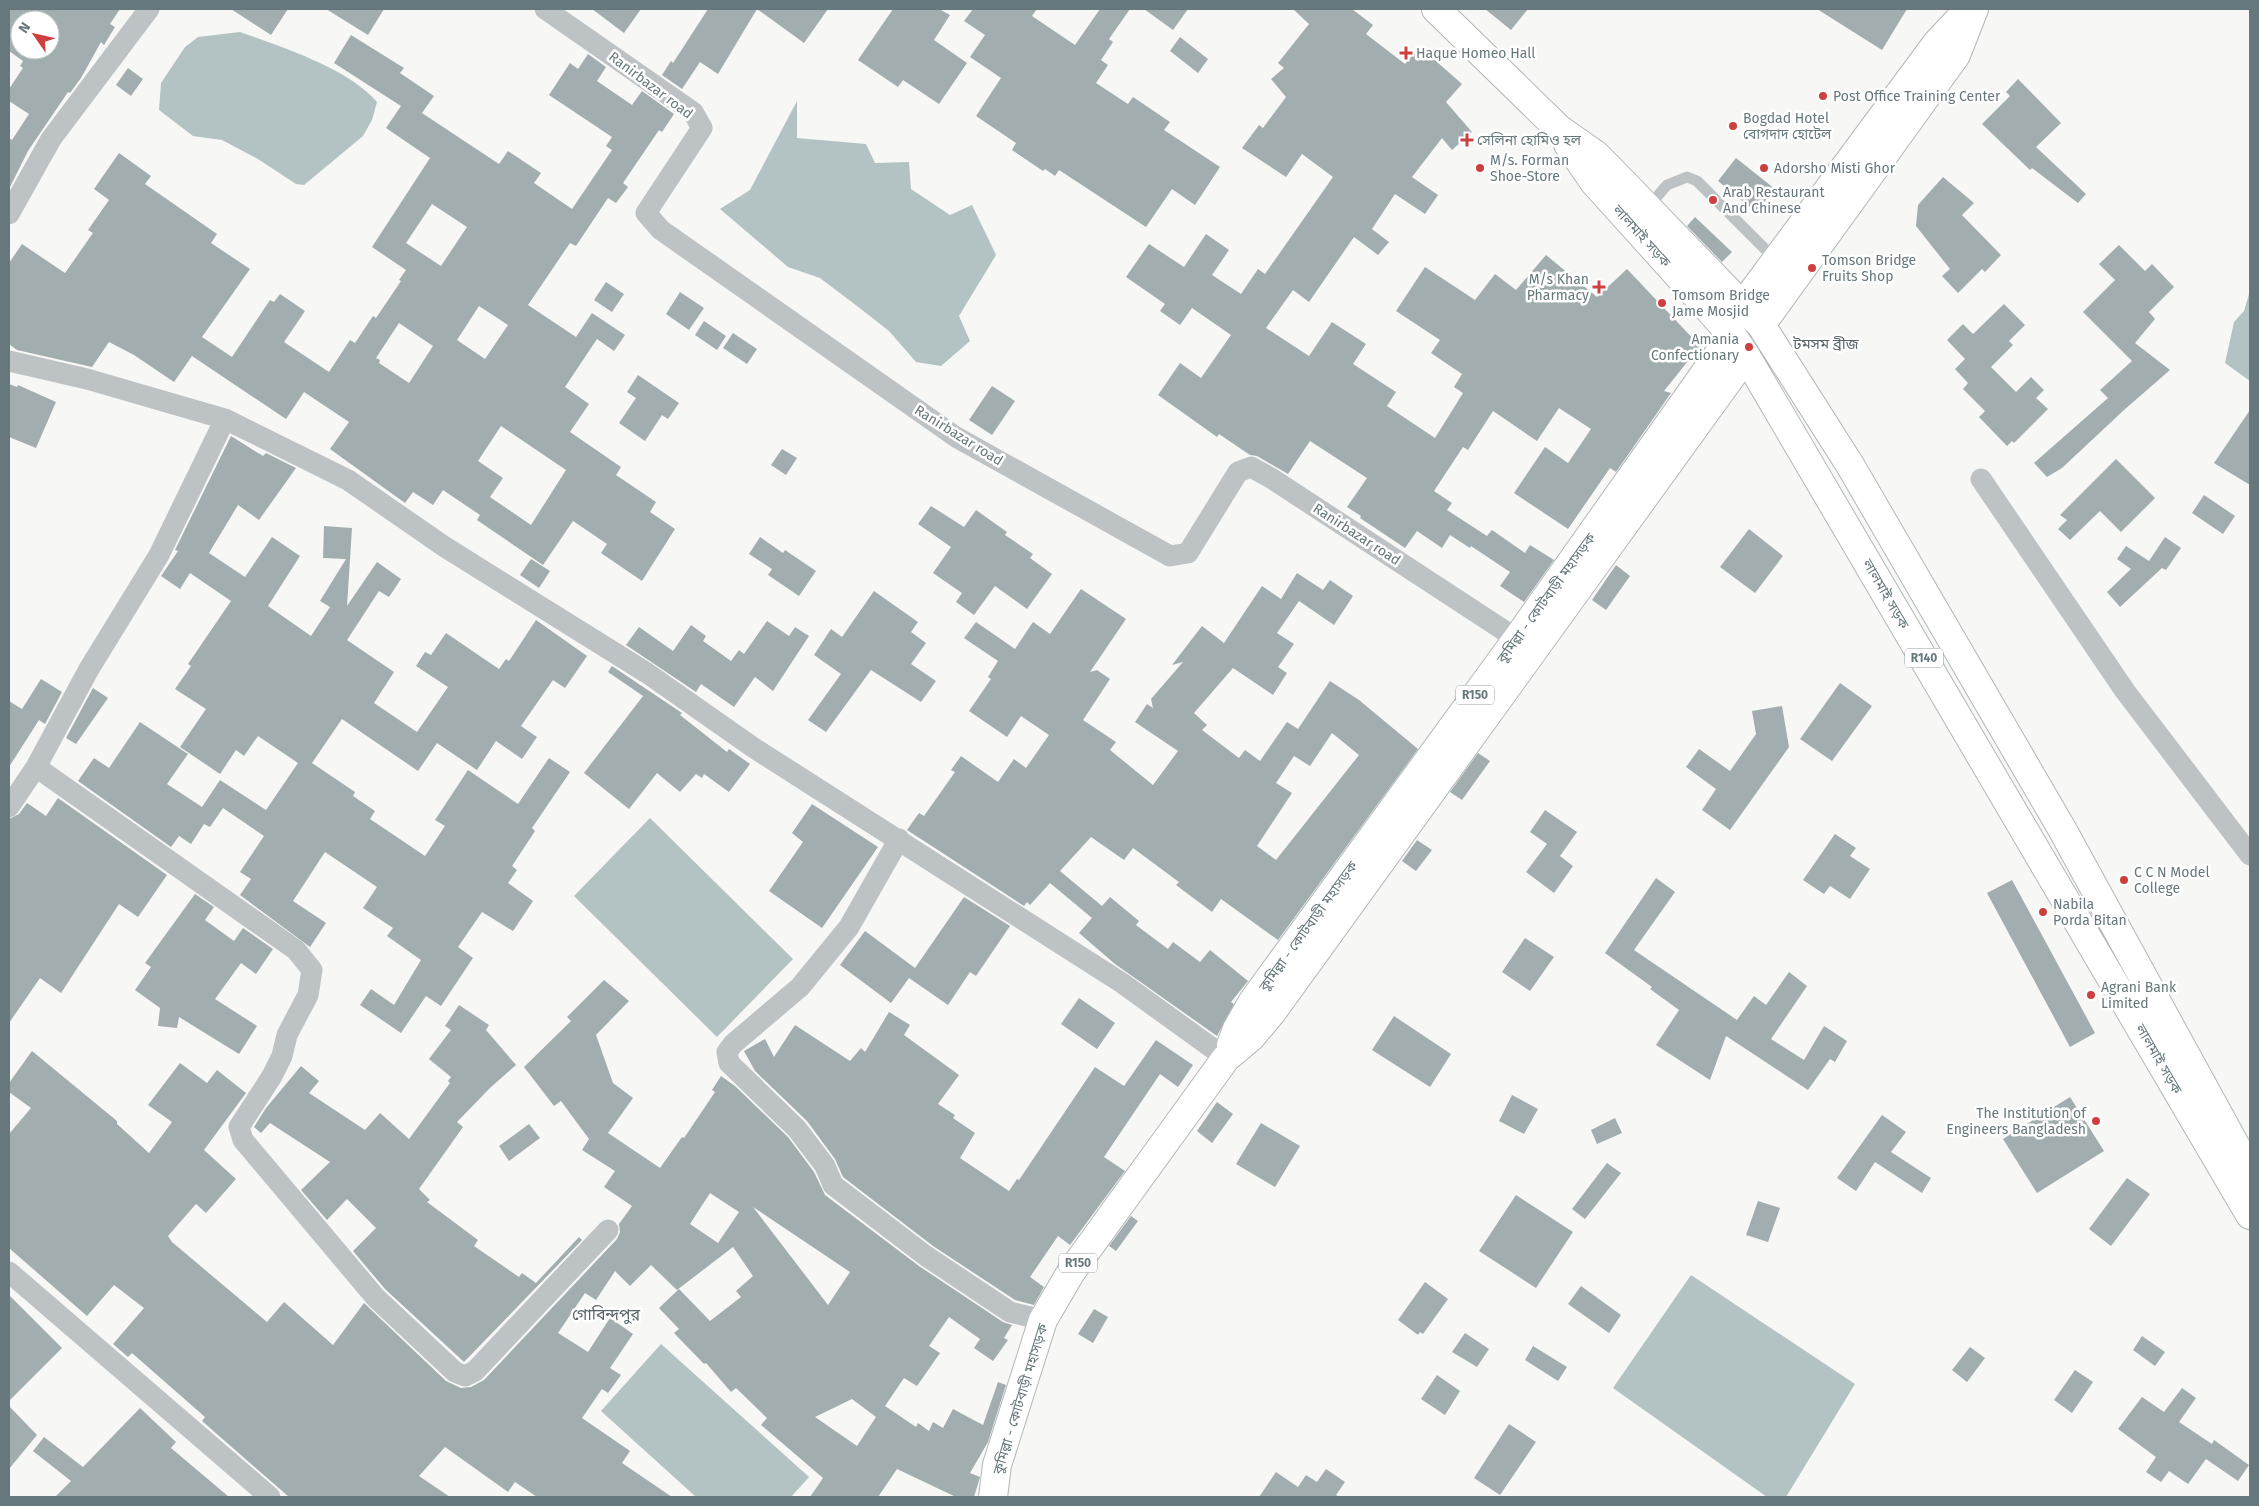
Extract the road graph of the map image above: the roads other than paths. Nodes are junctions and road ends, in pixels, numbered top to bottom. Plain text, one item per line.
1 (149, 9) edge
2 (545, 9) edge
3 (1436, 9) edge
4 (1969, 9) edge
5 (1974, 9) edge
6 (1559, 129) junction
7 (1848, 184) junction
8 (1648, 207) junction
9 (9, 214) edge
10 (1776, 260) junction
11 (1752, 315) junction
12 (1739, 346) junction
13 (9, 361) edge
14 (224, 419) junction
15 (1981, 479) dead end
16 (1517, 639) junction
17 (1500, 680) junction
18 (36, 767) junction
19 (9, 807) edge
20 (2062, 829) junction
21 (899, 839) junction
22 (2034, 845) junction
23 (2250, 855) edge
24 (1226, 1058) junction
25 (2250, 1172) edge
26 (2250, 1215) edge
27 (608, 1230) dead end
28 (9, 1272) edge
29 (1043, 1320) junction
30 (270, 1497) edge
31 (993, 1497) edge

1 - 9 street
2 - 16 street, Ranirbazar road
3 - 6 main road, লালমাই সড়ক / R140
4 - 7 main road
5 - 7 main road
6 - 8 main road, লালমাই সড়ক / R140
6 - 12 main road, লালমাই সড়ক / R140
7 - 10 main road
7 - 11 main road
8 - 10 lane
8 - 11 main road, লালমাই সড়ক / R140
10 - 11 main road
11 - 20 main road, লালমাই সড়ক / R140
12 - 16 main road, কুমিল্লা - কোটবাড়ী মহাসড়ক / R150
12 - 17 main road, কুমিল্লা - কোটবাড়ী মহাসড়ক / R150
12 - 22 main road, লালমাই সড়ক / R140
13 - 14 street
14 - 18 street
14 - 21 street
15 - 23 street
16 - 17 main road, কুমিল্লা - কোটবাড়ী মহাসড়ক / R150
17 - 24 main road, কুমিল্লা - কোটবাড়ী মহাসড়ক / R150
18 - 19 street
18 - 27 street
20 - 22 main road
20 - 25 main road, লালমাই সড়ক / R140
21 - 24 street
21 - 29 street
22 - 26 main road, লালমাই সড়ক / R140
24 - 29 main road, কুমিল্লা - কোটবাড়ী মহাসড়ক / R150
28 - 30 street
29 - 31 main road, কুমিল্লা - কোটবাড়ী মহাসড়ক / R150

